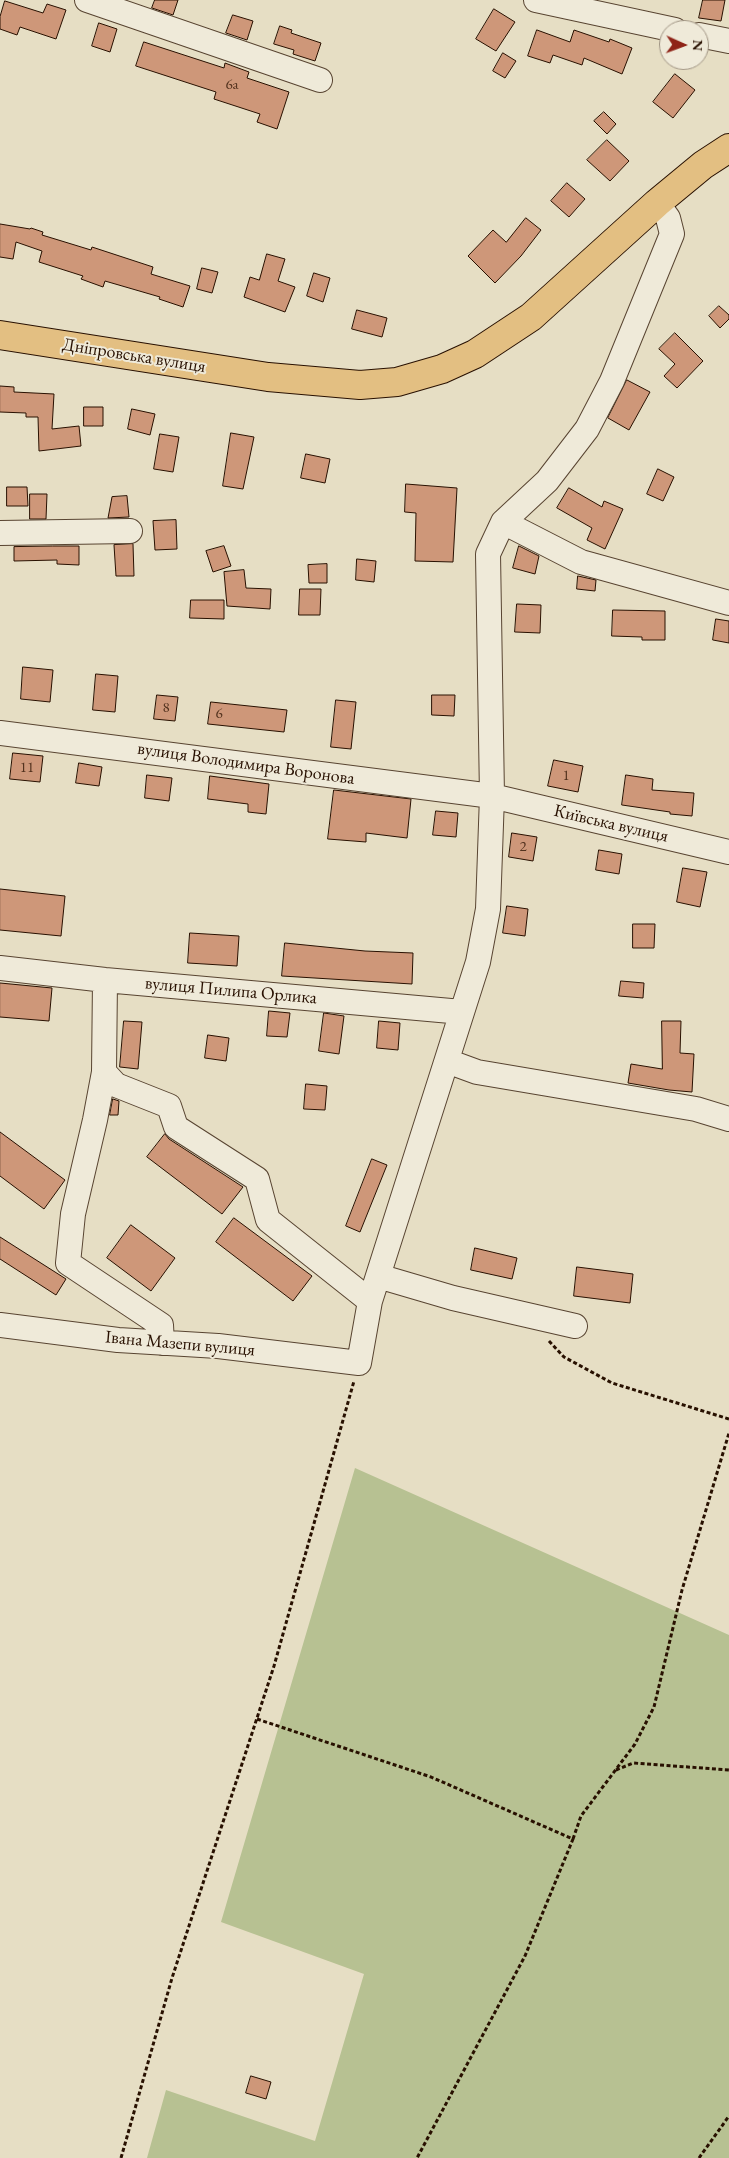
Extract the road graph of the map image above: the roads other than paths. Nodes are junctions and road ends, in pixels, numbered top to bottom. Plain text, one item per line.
1 (86, 0) edge
2 (536, 0) edge
3 (659, 27) edge
4 (709, 37) edge
5 (729, 41) edge
6 (320, 80) dead end
7 (729, 148) edge
8 (657, 203) junction
9 (0, 334) edge
10 (503, 522) junction
11 (130, 531) dead end
12 (0, 532) edge
13 (729, 603) edge
14 (0, 733) edge
15 (492, 796) junction
16 (729, 852) edge
17 (0, 968) edge
18 (104, 980) junction
19 (462, 1012) junction
20 (446, 1062) junction
21 (104, 1072) junction
22 (729, 1118) edge
23 (378, 1276) junction
24 (370, 1301) junction
25 (0, 1325) edge
26 (575, 1326) dead end
27 (162, 1343) junction

1 - 6 street
2 - 3 street
4 - 5 street
7 - 8 highway, Дніпровська вулиця
8 - 9 highway, Дніпровська вулиця
8 - 10 street
10 - 13 street
10 - 15 street
11 - 12 street
14 - 15 street, вулиця Володимира Воронова
15 - 16 street, Київська вулиця
15 - 19 street
17 - 18 street, вулиця Пилипа Орлика
18 - 19 street, вулиця Пилипа Орлика
18 - 21 street
19 - 20 street
20 - 22 street
20 - 23 street
21 - 24 street
21 - 27 street
23 - 24 street
23 - 26 street
24 - 27 street, Івана Мазепи вулиця
25 - 27 street, Івана Мазепи вулиця

